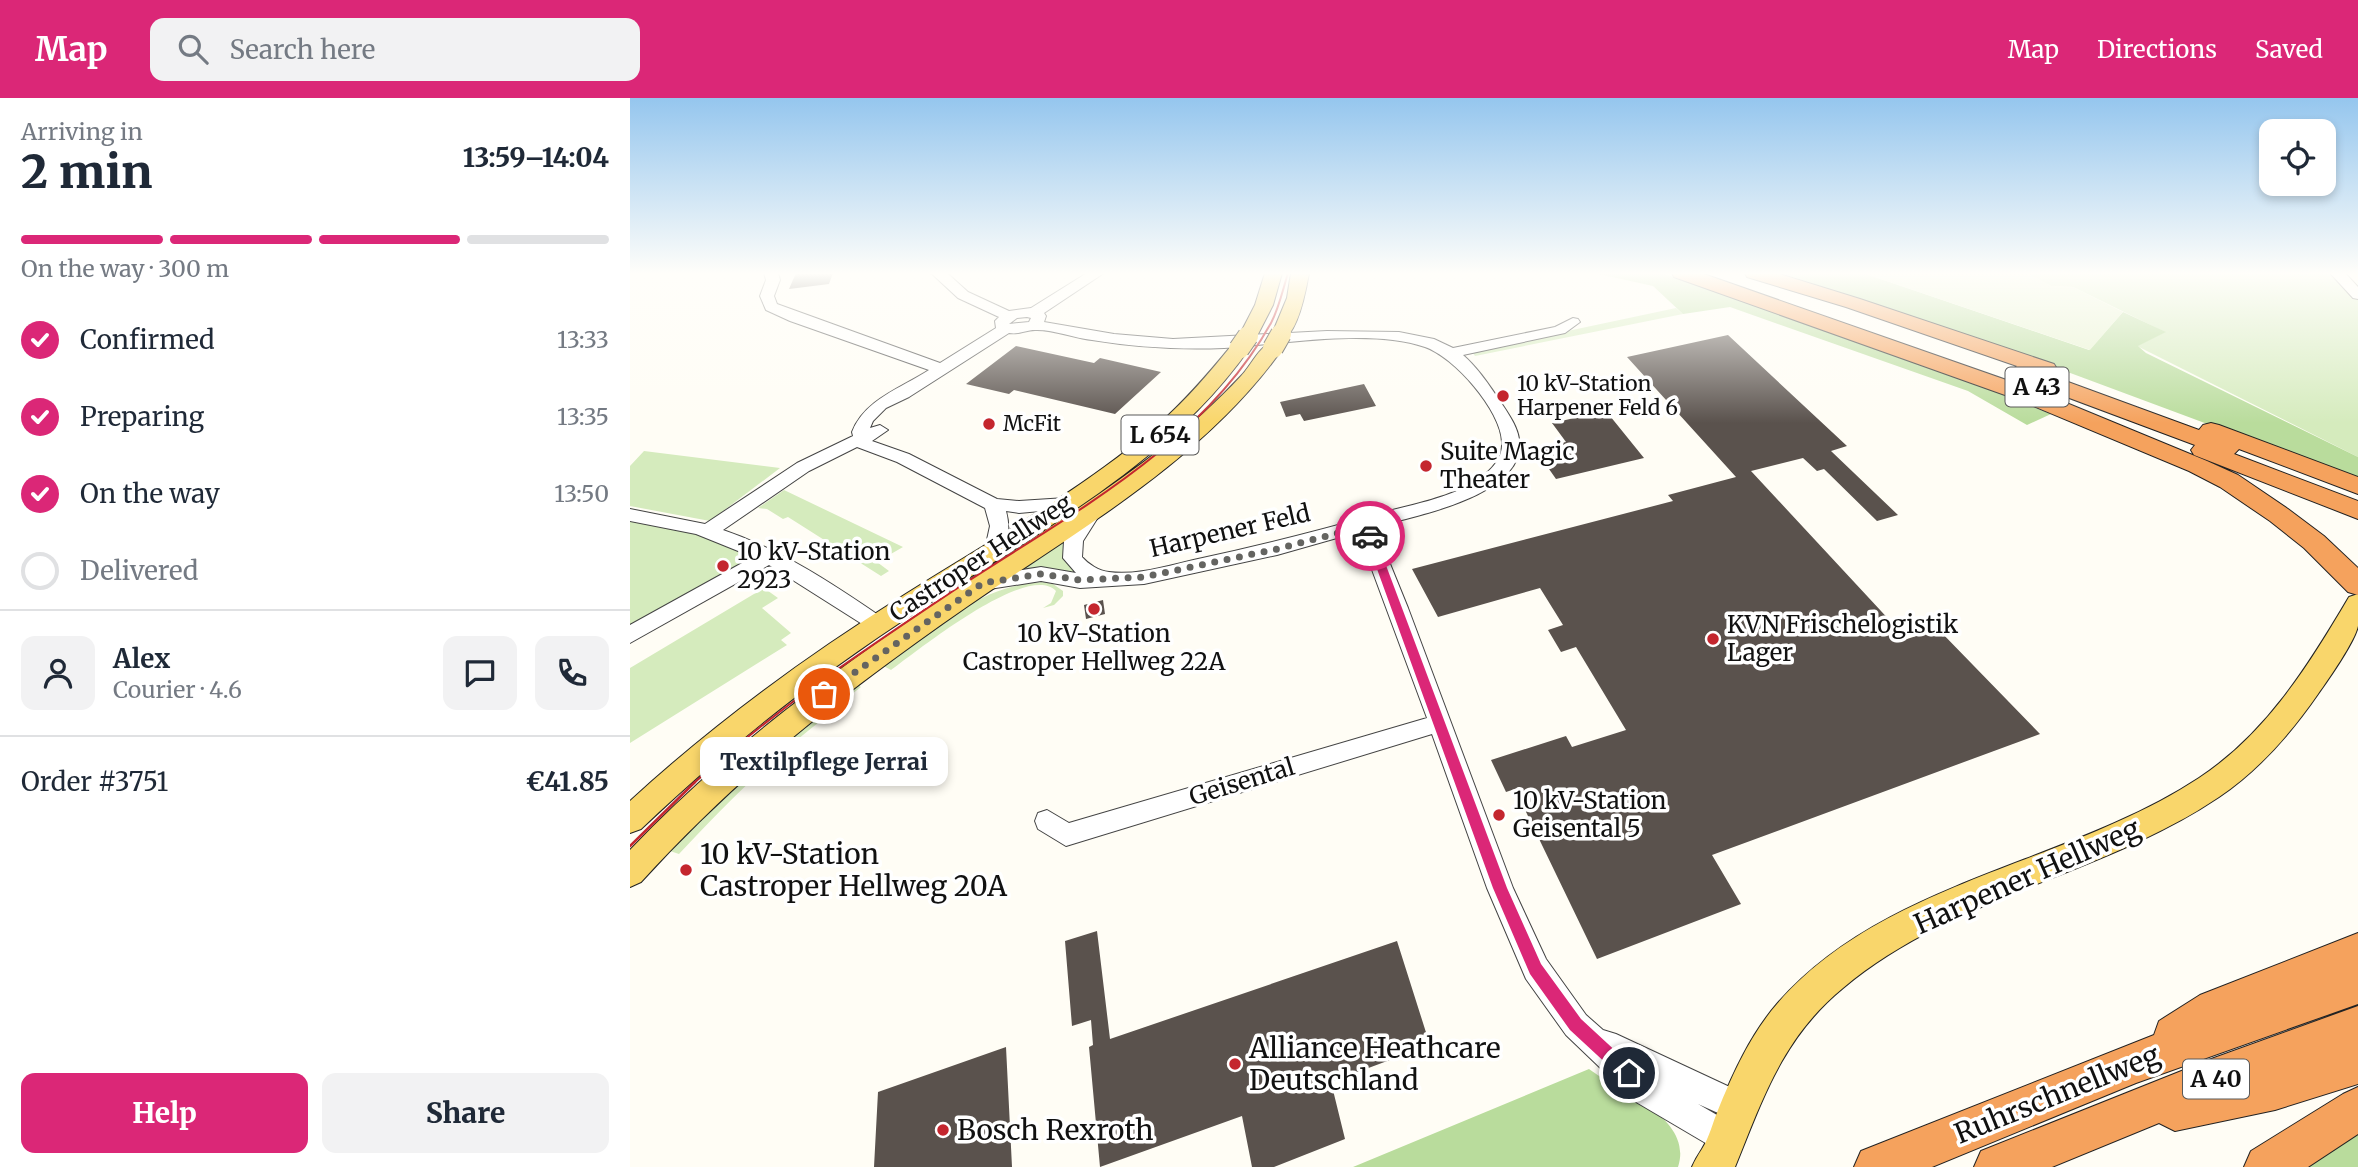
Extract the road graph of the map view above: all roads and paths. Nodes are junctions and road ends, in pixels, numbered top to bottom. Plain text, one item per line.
1 (809, 323) edge
2 (1006, 323) edge
3 (1009, 323) edge
4 (1030, 323) edge
5 (1046, 323) edge
6 (1255, 323) edge
7 (1285, 323) edge
8 (1572, 323) edge
9 (1823, 323) edge
10 (1853, 323) edge
11 (1880, 323) edge
12 (1911, 323) edge
13 (1451, 353) junction
14 (941, 369) junction
15 (903, 394) junction
16 (2088, 419) junction
17 (880, 430) junction
18 (860, 437) junction
19 (903, 458) junction
20 (2358, 486) edge
21 (2358, 499) edge
22 (993, 504) junction
23 (1066, 504) junction
24 (1098, 505) junction
25 (2358, 510) edge
26 (630, 515) edge
27 (2358, 525) edge
28 (1365, 526) junction
29 (710, 530) junction
30 (995, 549) junction
31 (770, 556) junction
32 (1113, 580) junction
33 (983, 583) junction
34 (2358, 585) edge
35 (2358, 603) edge
36 (877, 624) junction
37 (630, 635) edge
38 (1440, 723) junction
39 (635, 809) edge
40 (1047, 821) dead end
41 (630, 872) edge
42 (2358, 952) edge
43 (2358, 984) edge
44 (2358, 1027) edge
45 (2136, 1062) junction
46 (2358, 1063) edge
47 (2358, 1109) edge
48 (2075, 1135) junction
49 (1722, 1148) edge
50 (1877, 1167) edge
51 (1997, 1167) edge
52 (2267, 1167) edge

1 - 14 street
2 - 14 street
3 - 4 street, Harpener Feld
5 - 13 street, Harpener Feld
6 - 23 main road, Castroper Hellweg / L 654
7 - 24 main road, Castroper Hellweg / L 654
8 - 13 street
9 - 16 highway
10 - 25 highway, A 43
11 - 21 highway, A 43
12 - 20 highway
13 - 28 street, Harpener Feld
14 - 15 street
15 - 17 street
15 - 18 street
16 - 27 highway
16 - 34 highway
17 - 18 street
17 - 19 street
18 - 19 street
18 - 29 street
19 - 22 street
22 - 23 street
22 - 30 street
23 - 30 main road, Castroper Hellweg / L 654
24 - 32 street, Harpener Feld
24 - 33 main road, Castroper Hellweg / L 654
26 - 29 street
28 - 32 street, Harpener Feld
28 - 38 street
29 - 31 street
30 - 36 main road, Castroper Hellweg / L 654
31 - 36 street
31 - 37 street
32 - 33 street, Harpener Feld
33 - 41 main road, Castroper Hellweg / L 654
35 - 49 main road, Harpener Hellweg
36 - 39 main road, Castroper Hellweg / L 654
38 - 40 street, Geisental
38 - 49 street
42 - 45 highway
43 - 45 highway, Ruhrschnellweg / A 40
44 - 48 highway, Ruhrschnellweg / A 40
45 - 50 highway, Ruhrschnellweg / A 40
46 - 48 highway
47 - 52 highway
48 - 51 highway, Ruhrschnellweg / A 40

